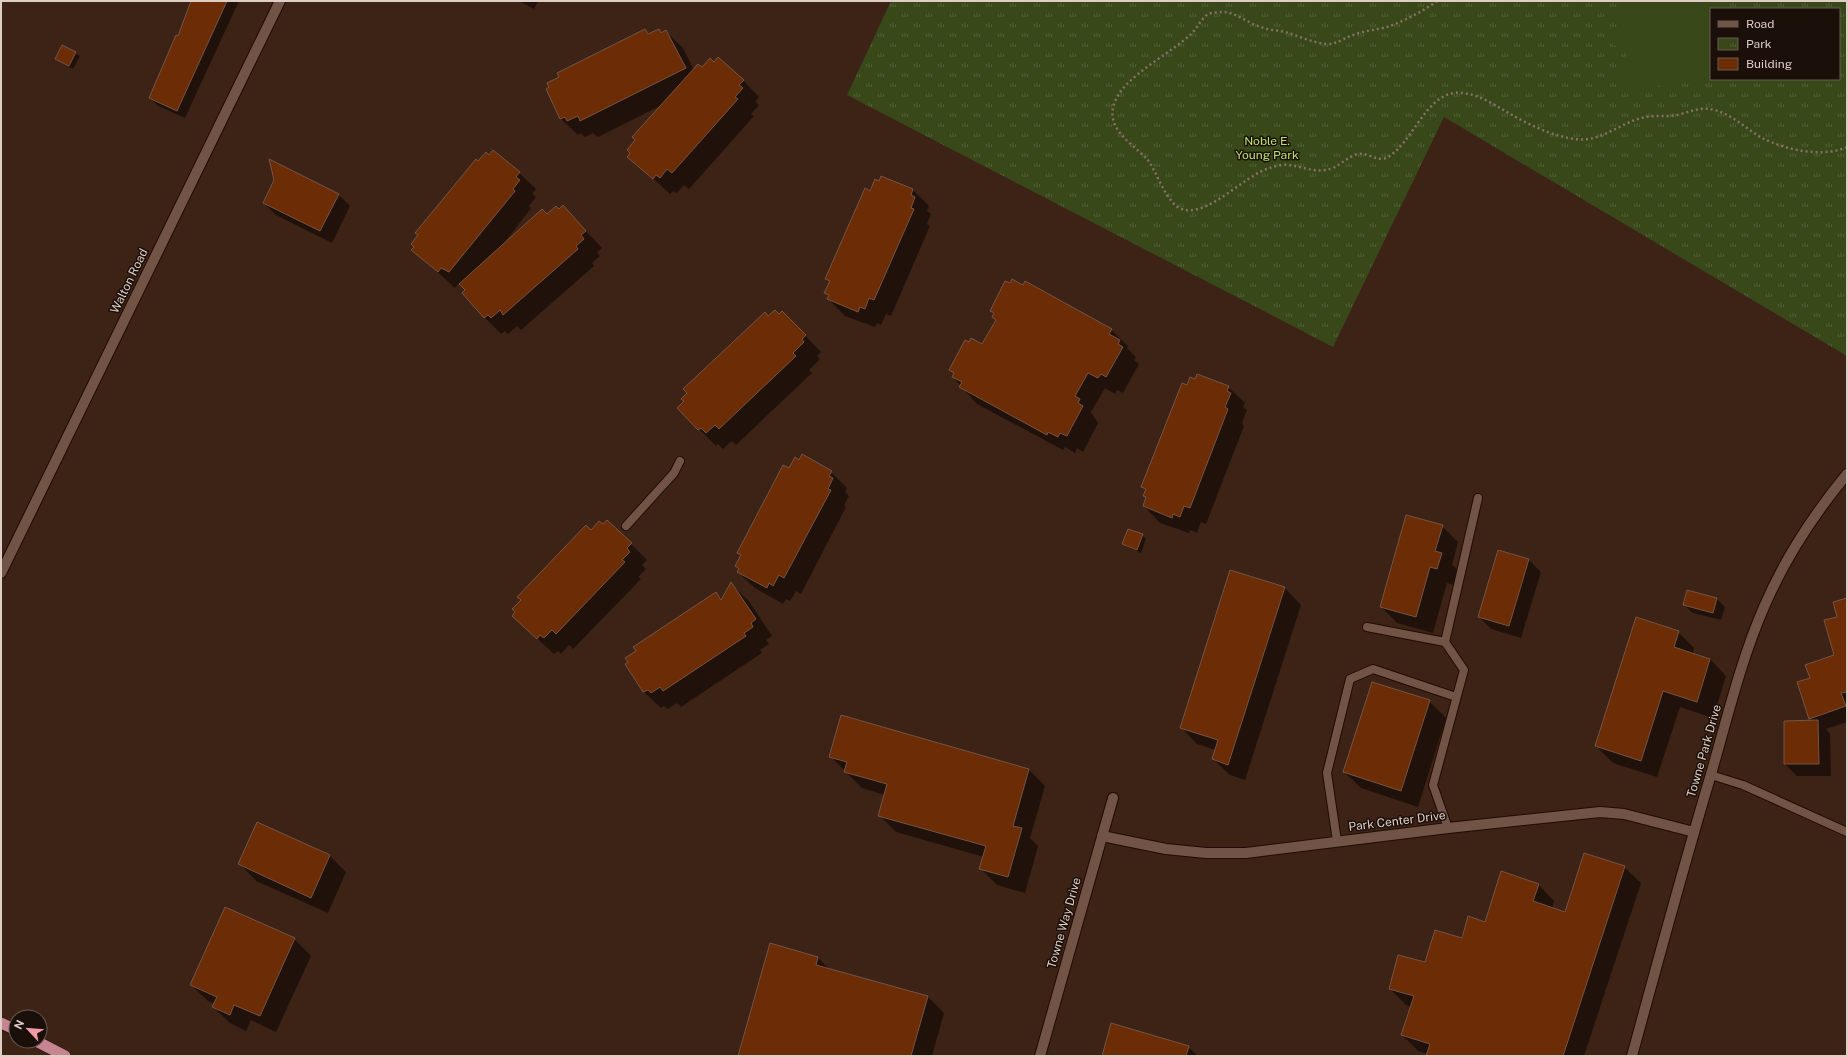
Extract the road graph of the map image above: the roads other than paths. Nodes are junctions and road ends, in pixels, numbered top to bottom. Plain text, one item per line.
1 (280, 1) edge
2 (680, 462) dead end
3 (1847, 474) edge
4 (1478, 498) dead end
5 (626, 526) dead end
6 (1, 573) edge
7 (1367, 627) dead end
8 (1445, 642) junction
9 (1456, 697) junction
10 (1710, 775) junction
11 (1113, 798) dead end
12 (1448, 828) junction
13 (1694, 832) junction
14 (1847, 832) edge
15 (1102, 836) junction
16 (1337, 841) junction
17 (48, 1047) edge
18 (64, 1056) edge
19 (1040, 1056) edge
20 (1632, 1056) edge

1 - 6 street, Walton Road
2 - 5 lane
3 - 10 street, Towne Park Drive
4 - 8 lane
7 - 8 lane
8 - 9 lane
9 - 12 lane
9 - 16 lane
10 - 13 street, Towne Park Drive
10 - 14 lane
11 - 15 street, Towne Way Drive
12 - 13 street, Park Center Drive
12 - 16 street, Park Center Drive
13 - 20 street, Towne Park Drive
15 - 16 street, Park Center Drive
15 - 19 street, Towne Way Drive
17 - 18 highway

